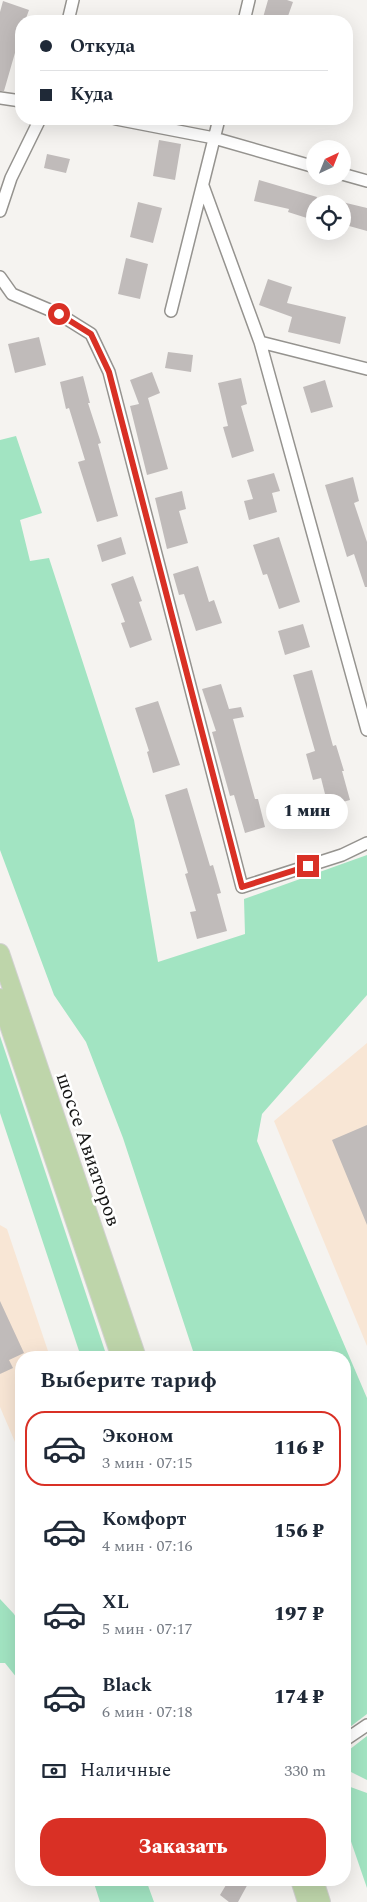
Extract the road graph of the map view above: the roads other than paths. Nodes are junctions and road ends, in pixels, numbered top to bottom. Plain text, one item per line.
1 (73, 0) edge
2 (249, 0) edge
3 (69, 15) edge
4 (245, 15) edge
5 (0, 98) edge
6 (15, 100) edge
7 (37, 125) edge
8 (147, 125) edge
9 (217, 125) edge
10 (214, 138) junction
11 (306, 164) edge
12 (351, 177) edge
13 (367, 182) edge
14 (203, 186) junction
15 (0, 211) edge
16 (0, 276) edge
17 (171, 311) dead end
18 (260, 342) junction
19 (367, 369) edge
20 (367, 730) edge
21 (367, 843) edge
22 (0, 954) edge
23 (0, 998) edge
24 (119, 1351) edge
25 (135, 1351) edge
26 (367, 1725) edge
27 (351, 1736) edge
28 (302, 1886) edge
29 (316, 1886) edge
30 (307, 1902) edge
31 (321, 1902) edge

1 - 3 street
2 - 4 street
5 - 6 street
7 - 15 street
8 - 10 street
9 - 10 street
10 - 11 street
10 - 14 street
12 - 13 street
14 - 17 street
14 - 18 street
16 - 21 street
18 - 19 street
18 - 20 street
22 - 25 main road, шоссе Авиаторов
23 - 24 main road, шоссе Авиаторов
26 - 27 street
28 - 30 main road
29 - 31 main road

